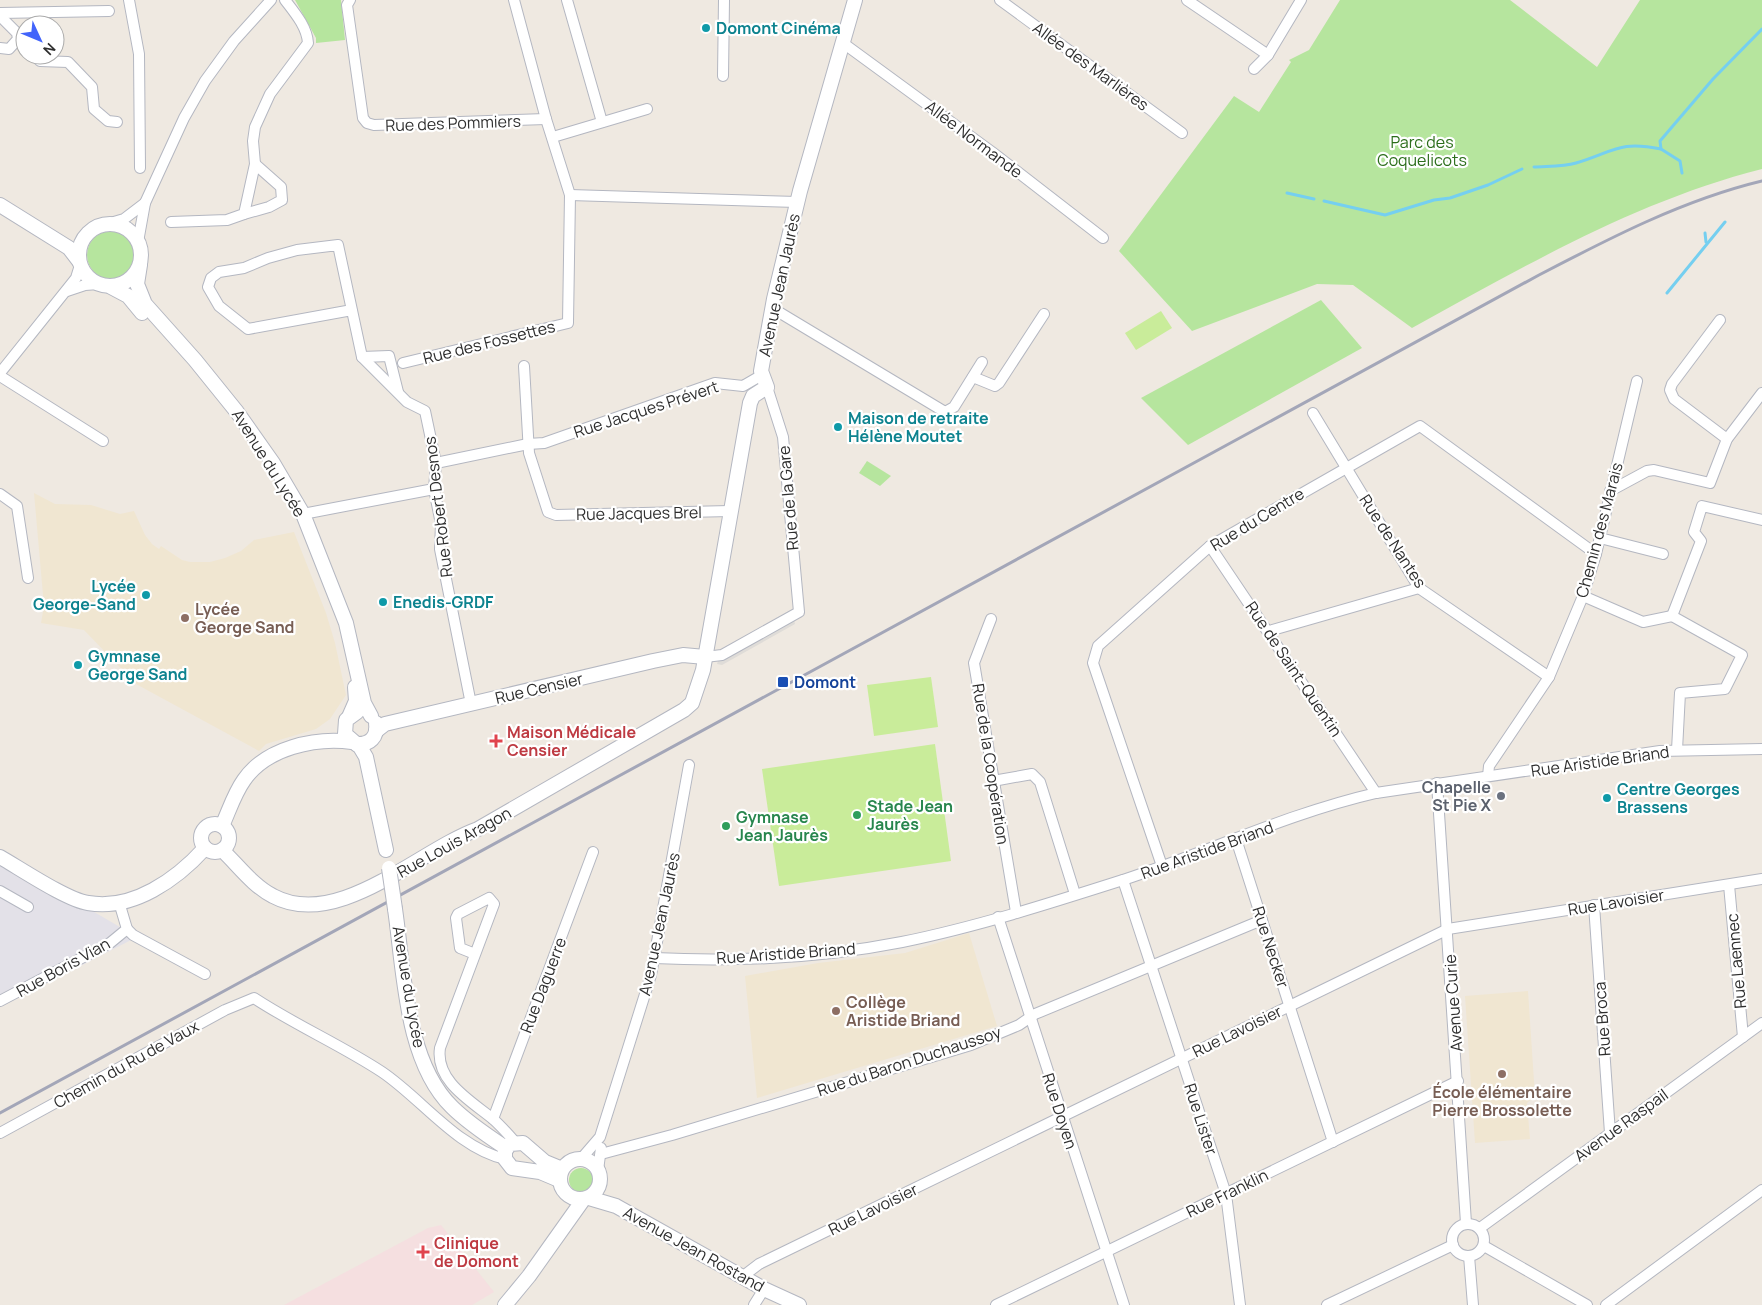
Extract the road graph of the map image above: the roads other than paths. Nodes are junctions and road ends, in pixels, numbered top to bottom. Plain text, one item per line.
1 (129, 0) edge
2 (271, 0) edge
3 (285, 0) edge
4 (350, 0) edge
5 (514, 0) edge
6 (567, 0) edge
7 (724, 0) edge
8 (856, 0) edge
9 (1000, 0) edge
10 (1187, 0) edge
11 (1301, 0) edge
12 (109, 11) dead end
13 (0, 15) edge
14 (15, 32) edge
15 (843, 43) junction
16 (15, 46) edge
17 (0, 48) edge
18 (1268, 55) junction
19 (65, 62) edge
20 (1254, 69) dead end
21 (724, 76) dead end
22 (647, 109) dead end
23 (546, 120) junction
24 (117, 122) dead end
25 (602, 122) junction
26 (1182, 133) dead end
27 (553, 136) junction
28 (255, 164) junction
29 (140, 168) dead end
30 (570, 195) junction
31 (797, 202) junction
32 (145, 203) junction
33 (0, 205) edge
34 (244, 214) junction
35 (170, 222) dead end
36 (107, 224) junction
37 (33, 225) junction
38 (90, 232) junction
39 (1103, 238) dead end
40 (138, 242) junction
41 (80, 263) junction
42 (140, 264) junction
43 (105, 286) junction
44 (64, 293) junction
45 (772, 308) junction
46 (352, 310) junction
47 (1044, 314) dead end
48 (1720, 320) dead end
49 (362, 357) junction
50 (982, 362) dead end
51 (403, 364) dead end
52 (524, 366) dead end
53 (0, 374) edge
54 (973, 377) junction
55 (765, 381) junction
56 (1637, 381) dead end
57 (398, 393) junction
58 (1762, 393) edge
59 (1313, 413) dead end
60 (1727, 439) junction
61 (103, 441) dead end
62 (528, 444) junction
63 (436, 463) junction
64 (1346, 467) junction
65 (434, 489) junction
66 (1610, 490) junction
67 (0, 494) edge
68 (730, 511) junction
69 (303, 514) junction
70 (1762, 520) edge
71 (1600, 538) junction
72 (1210, 546) junction
73 (1596, 554) junction
74 (1663, 554) dead end
75 (28, 578) dead end
76 (1419, 588) junction
77 (1583, 596) junction
78 (1672, 616) junction
79 (991, 619) dead end
80 (1269, 631) junction
81 (706, 657) junction
82 (1549, 677) junction
83 (471, 704) junction
84 (371, 716) junction
85 (347, 720) junction
86 (375, 734) junction
87 (327, 740) junction
88 (354, 743) junction
89 (1762, 749) edge
90 (1677, 750) junction
91 (689, 765) dead end
92 (1488, 776) junction
93 (993, 781) junction
94 (1437, 783) junction
95 (1376, 793) junction
96 (222, 826) junction
97 (1236, 839) junction
98 (205, 848) junction
99 (222, 850) junction
100 (386, 850) junction
101 (593, 852) dead end
102 (0, 857) edge
103 (1162, 866) junction
104 (1762, 879) edge
105 (1123, 880) junction
106 (1729, 885) junction
107 (0, 891) edge
108 (1075, 894) junction
109 (119, 902) junction
110 (1594, 905) junction
111 (28, 907) dead end
112 (1016, 912) junction
113 (998, 917) junction
114 (1262, 920) junction
115 (127, 929) junction
116 (1448, 929) junction
117 (475, 954) junction
118 (654, 958) junction
119 (1152, 965) junction
120 (205, 974) dead end
121 (0, 1001) edge
122 (1290, 1006) junction
123 (1029, 1018) junction
124 (1762, 1023) edge
125 (1743, 1037) junction
126 (1181, 1058) junction
127 (1458, 1081) junction
128 (1062, 1116) junction
129 (493, 1119) junction
130 (1610, 1133) junction
131 (0, 1134) edge
132 (600, 1137) junction
133 (1333, 1142) junction
134 (509, 1150) junction
135 (601, 1154) junction
136 (581, 1159) junction
137 (598, 1170) junction
138 (561, 1175) junction
139 (599, 1186) junction
140 (1762, 1190) edge
141 (1226, 1194) junction
142 (566, 1195) junction
143 (586, 1199) junction
144 (616, 1206) junction
145 (1466, 1223) junction
146 (1480, 1228) junction
147 (557, 1234) junction
148 (1453, 1245) junction
149 (1484, 1246) junction
150 (1106, 1252) junction
151 (1469, 1256) junction
152 (742, 1276) junction
153 (764, 1289) junction
154 (505, 1305) edge
155 (754, 1305) edge
156 (799, 1305) edge
157 (996, 1305) edge
158 (1124, 1305) edge
159 (1240, 1305) edge
160 (1328, 1305) edge
161 (1473, 1305) edge
162 (1588, 1305) edge
163 (1606, 1305) edge

1 - 29 street
2 - 32 street
3 - 28 street
4 - 23 street, Rue des Pommiers
5 - 23 street, Rue des Fossettes
6 - 25 street
7 - 21 street
8 - 15 main road, Avenue Jean Jaurès
9 - 26 street, Allée des Marlières
10 - 18 street
11 - 18 street
12 - 13 street
13 - 14 street
15 - 31 main road, Avenue Jean Jaurès
15 - 39 street, Allée Normande
16 - 17 street
18 - 20 street
19 - 24 street
22 - 25 street
23 - 27 street, Rue des Fossettes
25 - 27 street
27 - 30 street, Rue des Fossettes
28 - 34 street
28 - 34 street
30 - 31 street
30 - 51 street, Rue des Fossettes
31 - 45 main road, Avenue Jean Jaurès
32 - 36 street
32 - 40 street
33 - 37 main road
34 - 35 street
36 - 38 main road
36 - 40 main road
37 - 38 main road
37 - 41 main road
38 - 41 main road
40 - 42 main road
41 - 43 main road
41 - 44 street
42 - 43 main road
42 - 69 main road, Avenue du Lycée
43 - 44 street
43 - 85 main road, Avenue du Lycée
44 - 53 street
45 - 54 street
45 - 55 main road, Avenue Jean Jaurès
46 - 46 street
46 - 49 street
47 - 54 street
48 - 60 street
49 - 57 street, Rue Robert Desnos
49 - 57 street
50 - 54 street
52 - 62 street
53 - 61 street
55 - 62 street, Rue Jacques Prévert
55 - 68 main road
55 - 81 street, Rue de la Gare
56 - 66 street, Chemin des Marais
57 - 63 street, Rue Robert Desnos
58 - 60 street
59 - 64 street, Rue de Nantes
60 - 66 street
62 - 63 street, Rue Jacques Prévert
62 - 68 street, Rue Jacques Brel
63 - 65 street, Rue Robert Desnos
64 - 72 street, Rue du Centre
64 - 73 street, Rue du Centre
64 - 76 street, Rue de Nantes
65 - 69 street
65 - 83 street, Rue Robert Desnos
66 - 71 street, Chemin des Marais
67 - 75 street
68 - 81 main road
69 - 84 main road, Avenue du Lycée
70 - 78 street
71 - 73 street, Chemin des Marais
71 - 74 street
72 - 80 street, Rue de Saint-Quentin
72 - 103 street, Rue du Centre
73 - 77 street, Chemin des Marais
76 - 80 street
76 - 82 street, Rue de Nantes
77 - 78 street
77 - 82 street, Chemin des Marais
78 - 90 street
79 - 93 street, Rue de la Coopération
80 - 95 street, Rue de Saint-Quentin
81 - 83 main road, Rue Censier
81 - 99 main road, Rue Louis Aragon
82 - 92 street, Chemin des Marais
83 - 86 main road, Rue Censier
84 - 85 main road
84 - 86 main road
85 - 87 main road
85 - 88 main road
86 - 88 main road
86 - 100 main road, Avenue du Lycée
87 - 88 main road
87 - 96 main road
88 - 100 main road, Avenue du Lycée
89 - 90 street, Rue Aristide Briand
90 - 92 street, Rue Aristide Briand
91 - 118 street, Avenue Jean Jaurès
92 - 94 street, Rue Aristide Briand
93 - 108 street
93 - 112 street, Rue de la Coopération
94 - 95 street, Rue Aristide Briand
94 - 116 street, Avenue Curie
95 - 97 street, Rue Aristide Briand
96 - 98 main road
96 - 99 main road
97 - 103 street, Rue Aristide Briand
97 - 114 street, Rue Necker
98 - 99 main road
98 - 109 main road
100 - 134 main road, Avenue du Lycée, bridge
101 - 129 street, Rue Daguerre
102 - 109 main road
103 - 105 street, Rue Aristide Briand
104 - 106 street, Rue Lavoisier
105 - 108 street, Rue Aristide Briand
105 - 119 street, Rue Lister
106 - 110 street, Rue Lavoisier
106 - 125 street, Rue Laennec
107 - 111 street
108 - 112 street, Rue Aristide Briand
109 - 115 street, Rue Boris Vian
110 - 116 street, Rue Lavoisier
110 - 130 street, Rue Broca
112 - 113 street, Rue Aristide Briand
113 - 118 street, Rue Aristide Briand
113 - 123 street, Rue Doyen
114 - 119 street, Rue du Baron Duchaussoy
114 - 122 street, Rue Necker
115 - 120 street
115 - 121 street, Rue Boris Vian
116 - 122 street, Rue Lavoisier
116 - 127 street, Avenue Curie
117 - 117 street
117 - 129 street
118 - 132 street, Avenue Jean Jaurès
119 - 123 street, Rue du Baron Duchaussoy
119 - 126 street, Rue Lister
122 - 126 street, Rue Lavoisier
122 - 133 street, Rue Necker
123 - 128 street, Rue Doyen
123 - 135 street, Rue du Baron Duchaussoy
124 - 125 street, Avenue Raspail
125 - 130 street, Avenue Raspail
126 - 128 street, Rue Lavoisier
126 - 141 street, Rue Lister
127 - 133 street, Rue Franklin
127 - 145 street, Avenue Curie
128 - 150 street, Rue Doyen
128 - 152 street, Rue Lavoisier
129 - 134 street
130 - 146 street, Avenue Raspail
131 - 134 street, Chemin du Ru de Vaux
132 - 135 street, Avenue Jean Jaurès
132 - 136 street, Avenue Jean Jaurès
133 - 141 street, Rue Franklin
134 - 138 main road, Avenue du Lycée
134 - 138 main road, Avenue du Lycée
135 - 137 street, Avenue Jean Jaurès
136 - 137 main road
136 - 138 main road
137 - 139 main road
138 - 142 main road
139 - 143 main road
139 - 144 main road, Avenue Jean Rostand
140 - 163 street
141 - 150 street, Rue Franklin
141 - 159 street, Rue Lister
142 - 143 main road
142 - 147 main road
143 - 144 main road, Avenue Jean Rostand
143 - 147 main road
144 - 152 main road, Avenue Jean Rostand
145 - 146 street
145 - 148 street
146 - 149 street
147 - 154 main road
148 - 151 street
148 - 160 street
149 - 151 street
149 - 162 street
150 - 157 street, Rue Franklin
150 - 158 street, Rue Doyen
151 - 161 street
152 - 153 main road, Avenue Jean Rostand
153 - 155 street
153 - 156 main road, Avenue Jean Rostand

